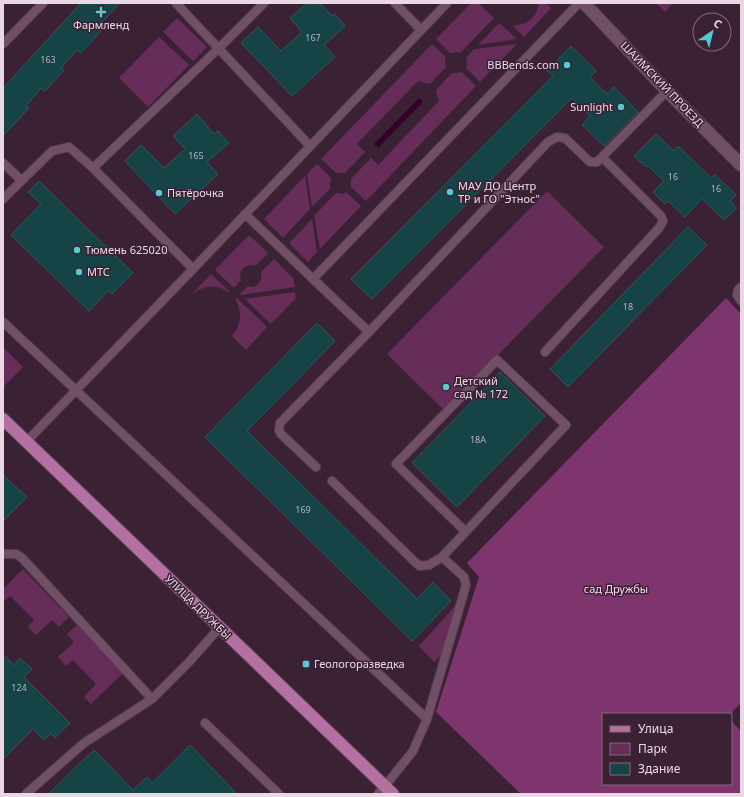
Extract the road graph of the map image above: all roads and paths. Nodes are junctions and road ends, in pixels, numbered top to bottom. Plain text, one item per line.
1 (43, 3) edge
2 (176, 3) edge
3 (264, 3) edge
4 (395, 3) edge
5 (447, 3) edge
6 (579, 3) edge
7 (584, 3) edge
8 (421, 30) junction
9 (3, 44) edge
10 (219, 48) junction
11 (667, 91) junction
12 (310, 146) junction
13 (602, 157) junction
14 (3, 163) edge
15 (741, 165) edge
16 (93, 168) junction
17 (21, 180) junction
18 (3, 199) edge
19 (245, 214) junction
20 (192, 269) junction
21 (313, 279) junction
22 (741, 287) edge
23 (741, 301) edge
24 (3, 322) edge
25 (368, 332) junction
26 (545, 352) dead end
27 (76, 390) junction
28 (3, 419) edge
29 (26, 442) junction
30 (316, 467) dead end
31 (332, 481) dead end
32 (465, 531) junction
33 (3, 554) edge
34 (442, 557) junction
35 (220, 627) junction
36 (152, 699) junction
37 (427, 719) junction
38 (205, 723) dead end
39 (386, 791) edge
40 (26, 794) edge
41 (279, 794) edge

1 - 9 lane
2 - 10 lane
3 - 10 lane
4 - 8 lane
5 - 8 lane
6 - 21 lane
7 - 11 street, ШАИМСКИЙ ПРОЕЗД
8 - 12 lane
10 - 12 lane
10 - 16 lane
11 - 13 lane
11 - 15 street, ШАИМСКИЙ ПРОЕЗД
12 - 19 lane
13 - 25 lane
13 - 26 lane
14 - 17 lane
16 - 17 lane
16 - 20 lane
17 - 18 lane
19 - 20 lane
19 - 21 lane
20 - 27 lane
21 - 25 lane
22 - 23 lane
24 - 27 lane
25 - 30 lane
27 - 29 lane
27 - 37 lane
28 - 29 main road, УЛИЦА ДРУЖБЫ
29 - 35 main road, УЛИЦА ДРУЖБЫ
31 - 34 lane
32 - 32 lane
32 - 34 lane
33 - 36 lane
34 - 37 lane
35 - 36 lane
35 - 39 main road, УЛИЦА ДРУЖБЫ
36 - 40 lane
37 - 39 lane
38 - 41 lane

